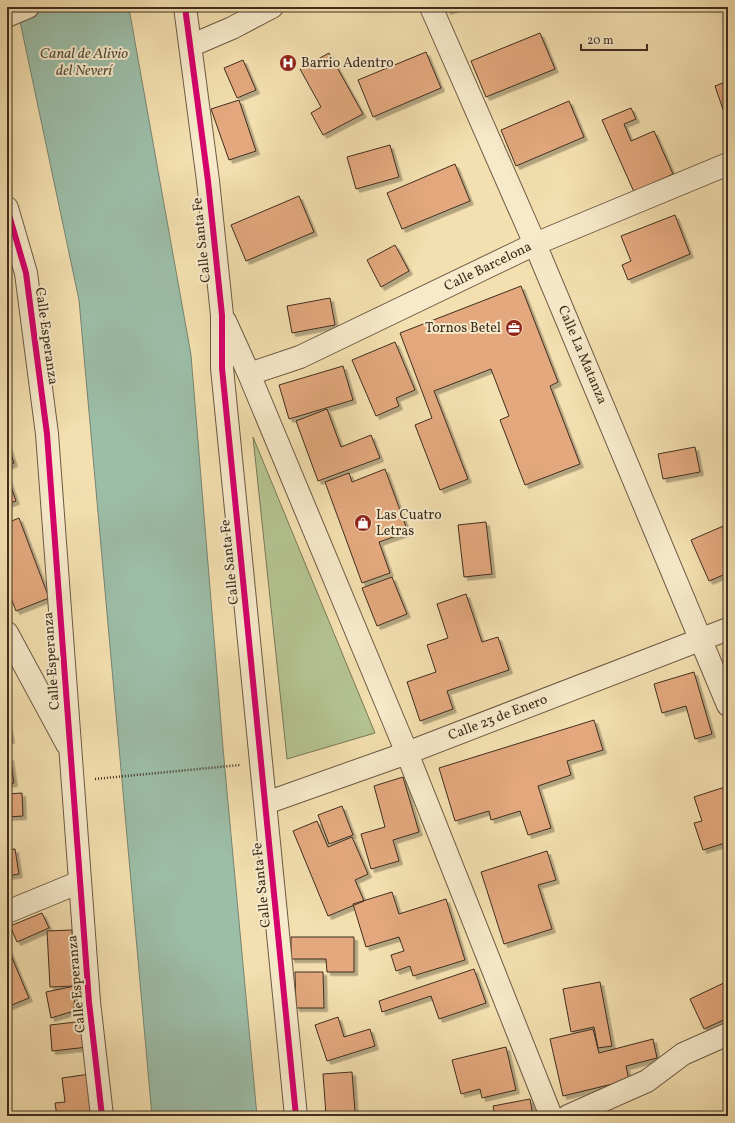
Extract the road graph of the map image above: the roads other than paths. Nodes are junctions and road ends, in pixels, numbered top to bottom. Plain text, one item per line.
1 (28, 7) edge
2 (185, 7) edge
3 (272, 7) edge
4 (431, 7) edge
5 (7, 16) edge
6 (190, 46) junction
7 (728, 164) edge
8 (7, 208) edge
9 (535, 244) junction
10 (222, 315) junction
11 (249, 374) junction
12 (728, 629) edge
13 (7, 633) edge
14 (700, 641) junction
15 (728, 705) edge
16 (71, 751) junction
17 (407, 753) junction
18 (266, 803) junction
19 (80, 882) junction
20 (7, 912) edge
21 (728, 1034) edge
22 (102, 1116) edge
23 (296, 1116) edge
24 (551, 1116) edge
25 (568, 1116) edge

1 - 5 street
2 - 6 street, Calle Santa Fe
3 - 6 street
4 - 9 street, Calle La Matanza
6 - 10 street, Calle Santa Fe
7 - 9 street, Calle Barcelona
8 - 16 street, Calle Esperanza
9 - 11 street, Calle Barcelona
9 - 14 street, Calle La Matanza
10 - 11 street
10 - 18 street, Calle Santa Fe
11 - 17 street
12 - 14 street, Calle 23 de Enero
13 - 16 street
14 - 15 street, Calle La Matanza
14 - 17 street, Calle 23 de Enero
16 - 19 street, Calle Esperanza
17 - 18 street, Calle 23 de Enero
17 - 24 street
18 - 23 street, Calle Santa Fe
19 - 20 street
19 - 22 street, Calle Esperanza
21 - 25 street

